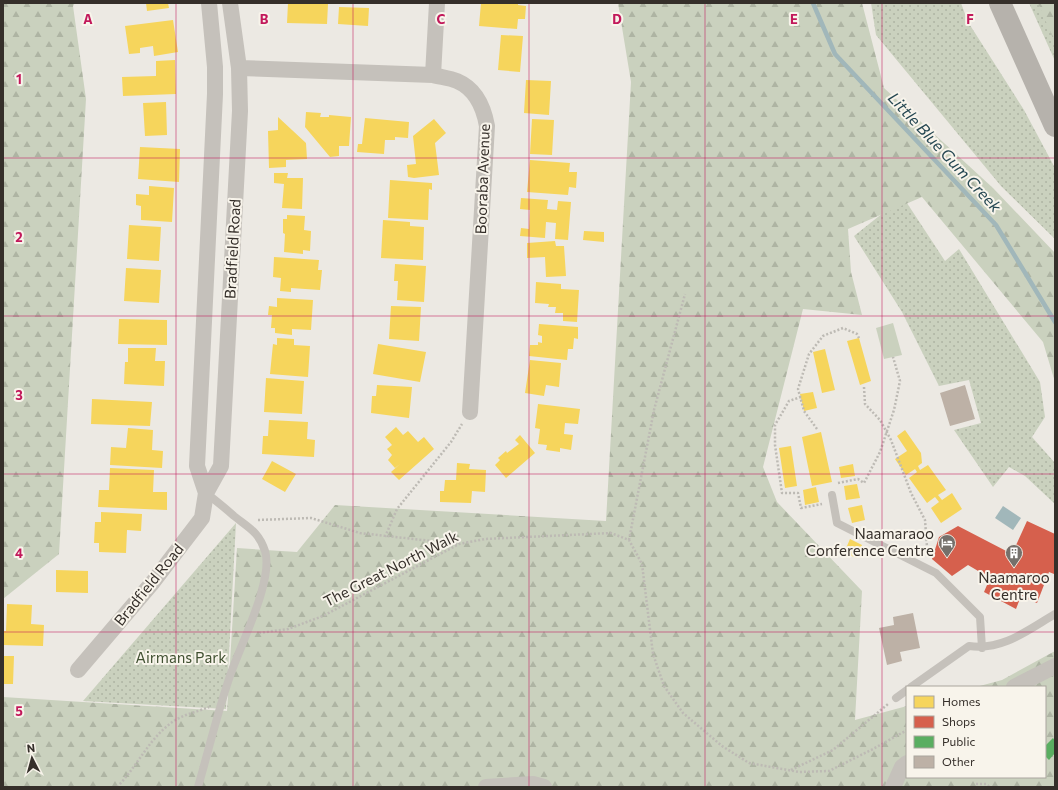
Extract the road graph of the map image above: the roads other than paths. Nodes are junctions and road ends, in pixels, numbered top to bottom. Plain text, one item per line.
1 (209, 3) edge
2 (230, 3) edge
3 (437, 3) edge
4 (1000, 3) edge
5 (239, 68) junction
6 (433, 75) junction
7 (1055, 126) edge
8 (470, 412) road end
9 (206, 493) junction
10 (832, 495) dead end
11 (1055, 614) edge
12 (982, 648) junction
13 (1055, 666) edge
14 (78, 670) dead end
15 (912, 686) edge
16 (1016, 686) edge
17 (906, 691) edge
18 (896, 698) road end
19 (906, 764) edge
20 (198, 787) edge
21 (486, 787) edge
22 (544, 787) edge
23 (893, 787) edge

1 - 9 street, Bradfield Road
2 - 5 street, Bradfield Road
3 - 6 street
4 - 7 main road
5 - 6 street, Booraba Avenue
5 - 9 street, Bradfield Road
6 - 8 street, Booraba Avenue
9 - 14 street, Bradfield Road
9 - 20 lane
10 - 12 lane
11 - 12 lane
12 - 15 lane
13 - 16 street
17 - 18 lane
19 - 23 street
21 - 22 street

